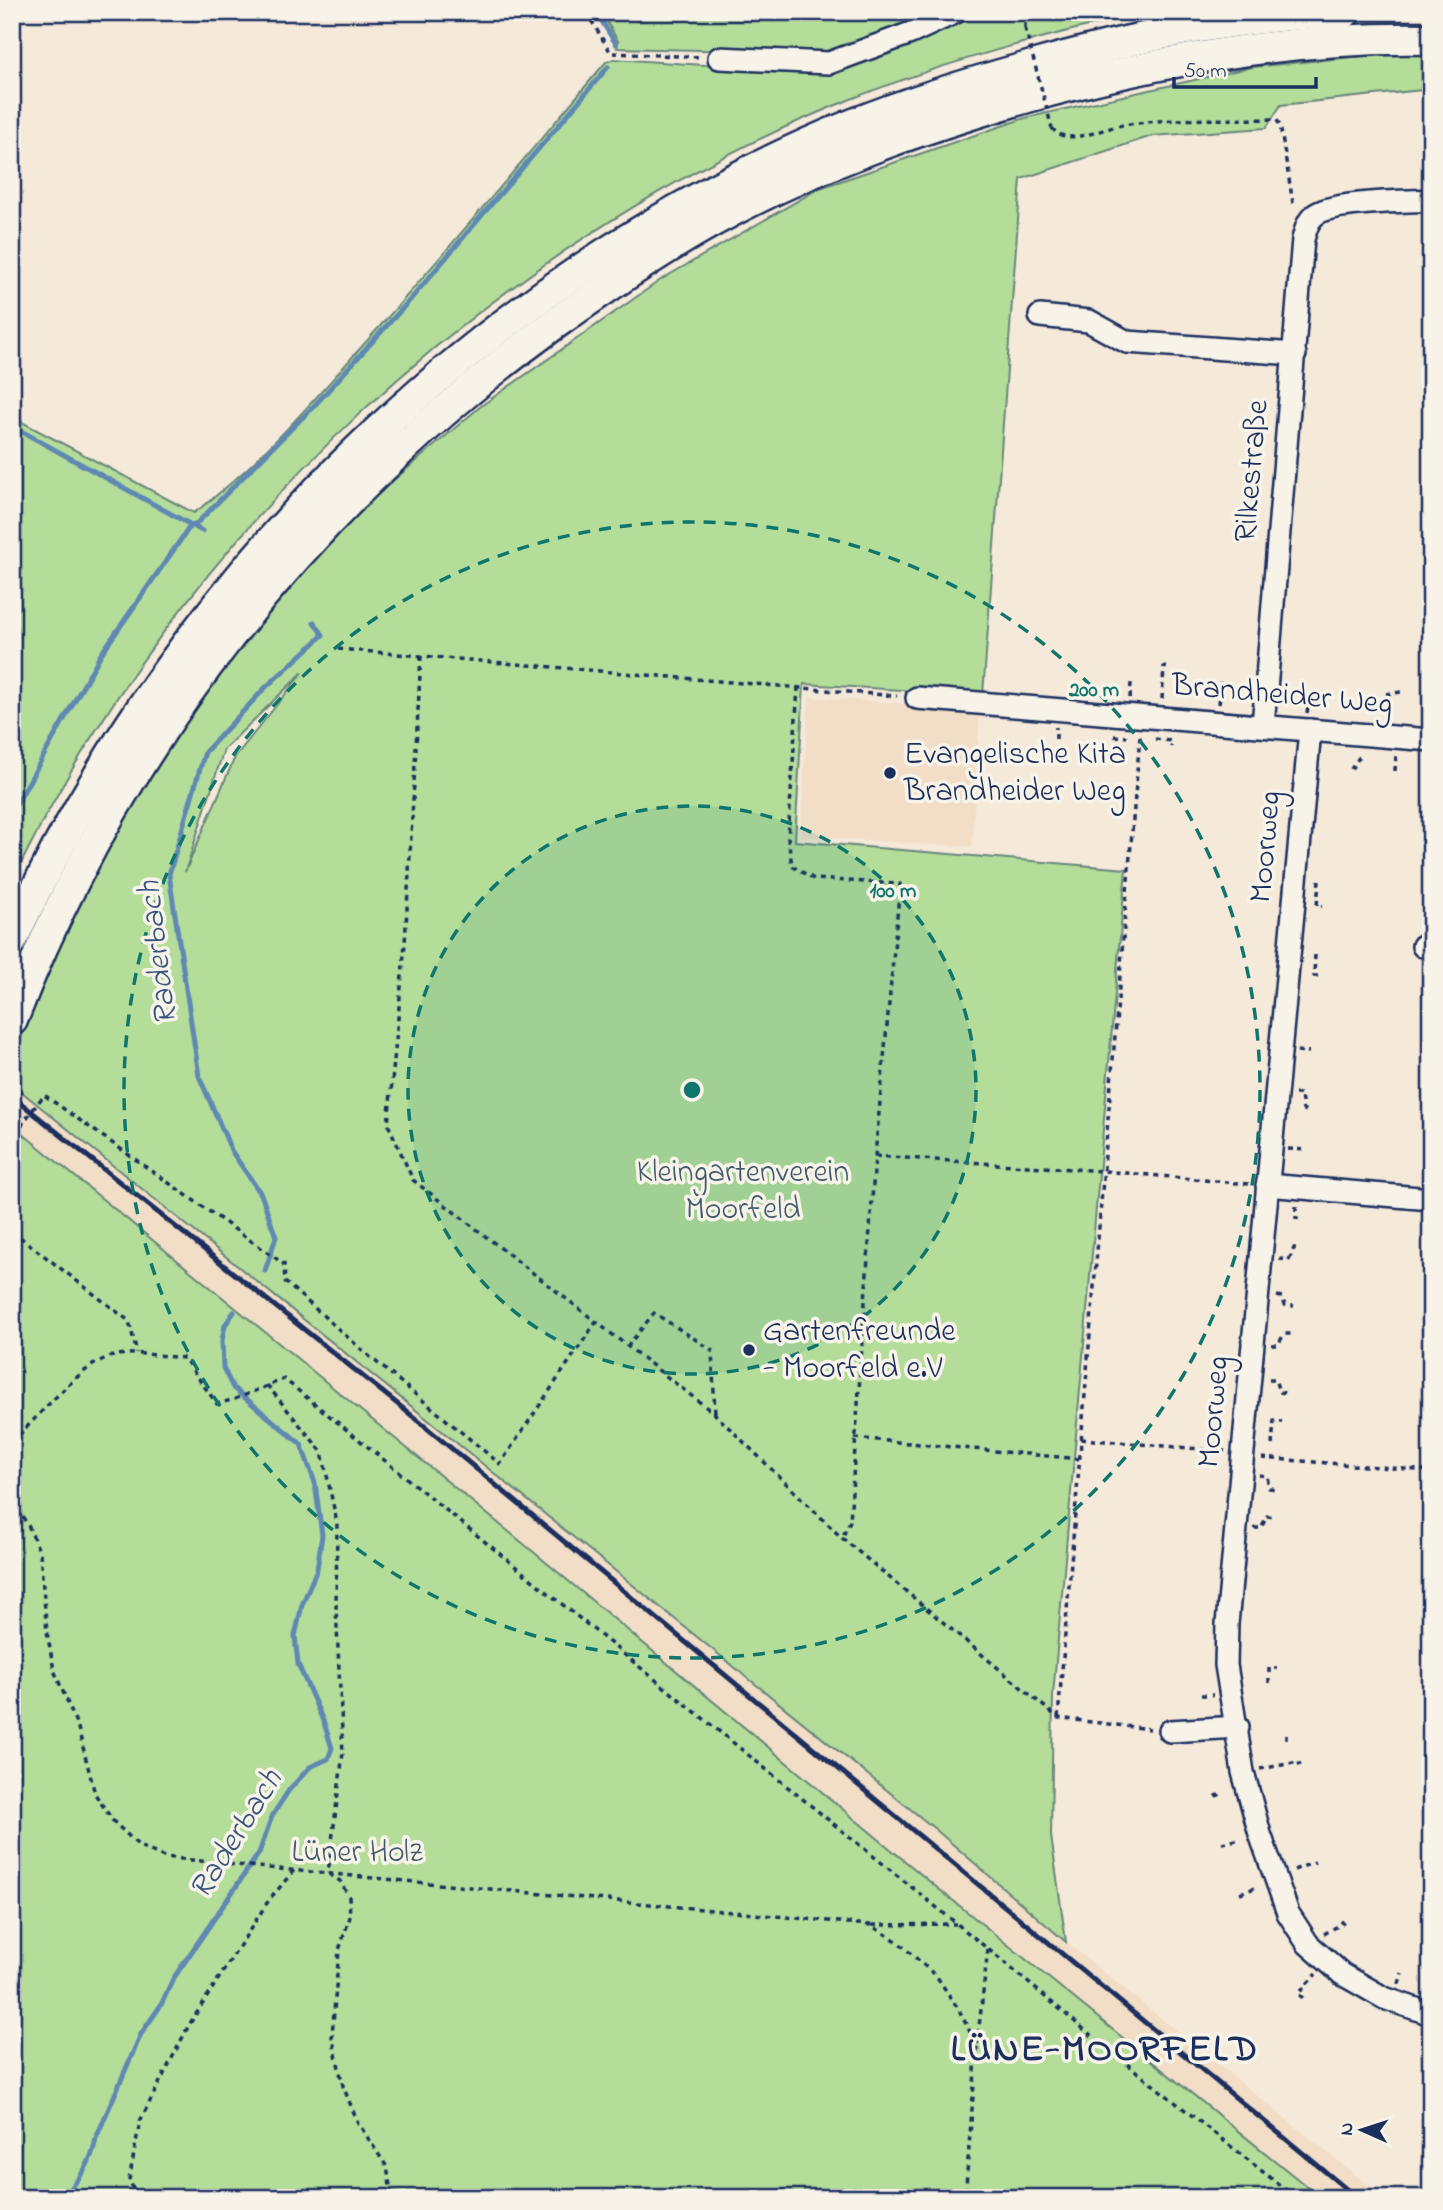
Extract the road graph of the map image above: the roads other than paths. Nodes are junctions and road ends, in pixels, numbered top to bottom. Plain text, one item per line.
1 (956, 12) edge
2 (1345, 12) edge
3 (1431, 39) edge
4 (719, 58) road end
5 (1431, 200) edge
6 (1040, 316) dead end
7 (1295, 354) junction
8 (917, 698) road end
9 (1263, 726) junction
10 (1310, 730) junction
11 (1431, 740) edge
12 (12, 940) edge
13 (12, 1020) edge
14 (1267, 1185) junction
15 (1431, 1199) edge
16 (1238, 1727) junction
17 (1170, 1731) road end
18 (1431, 2014) edge

1 - 4 street
2 - 12 highway
3 - 13 highway
5 - 7 street, Rilkestraße
6 - 7 street
7 - 9 street, Rilkestraße
8 - 9 street, Brandheider Weg
9 - 10 street, Brandheider Weg
10 - 11 street, Brandheider Weg
10 - 14 street, Moorweg
14 - 15 street
14 - 16 street, Moorweg
16 - 17 street
16 - 18 street, Moorweg

